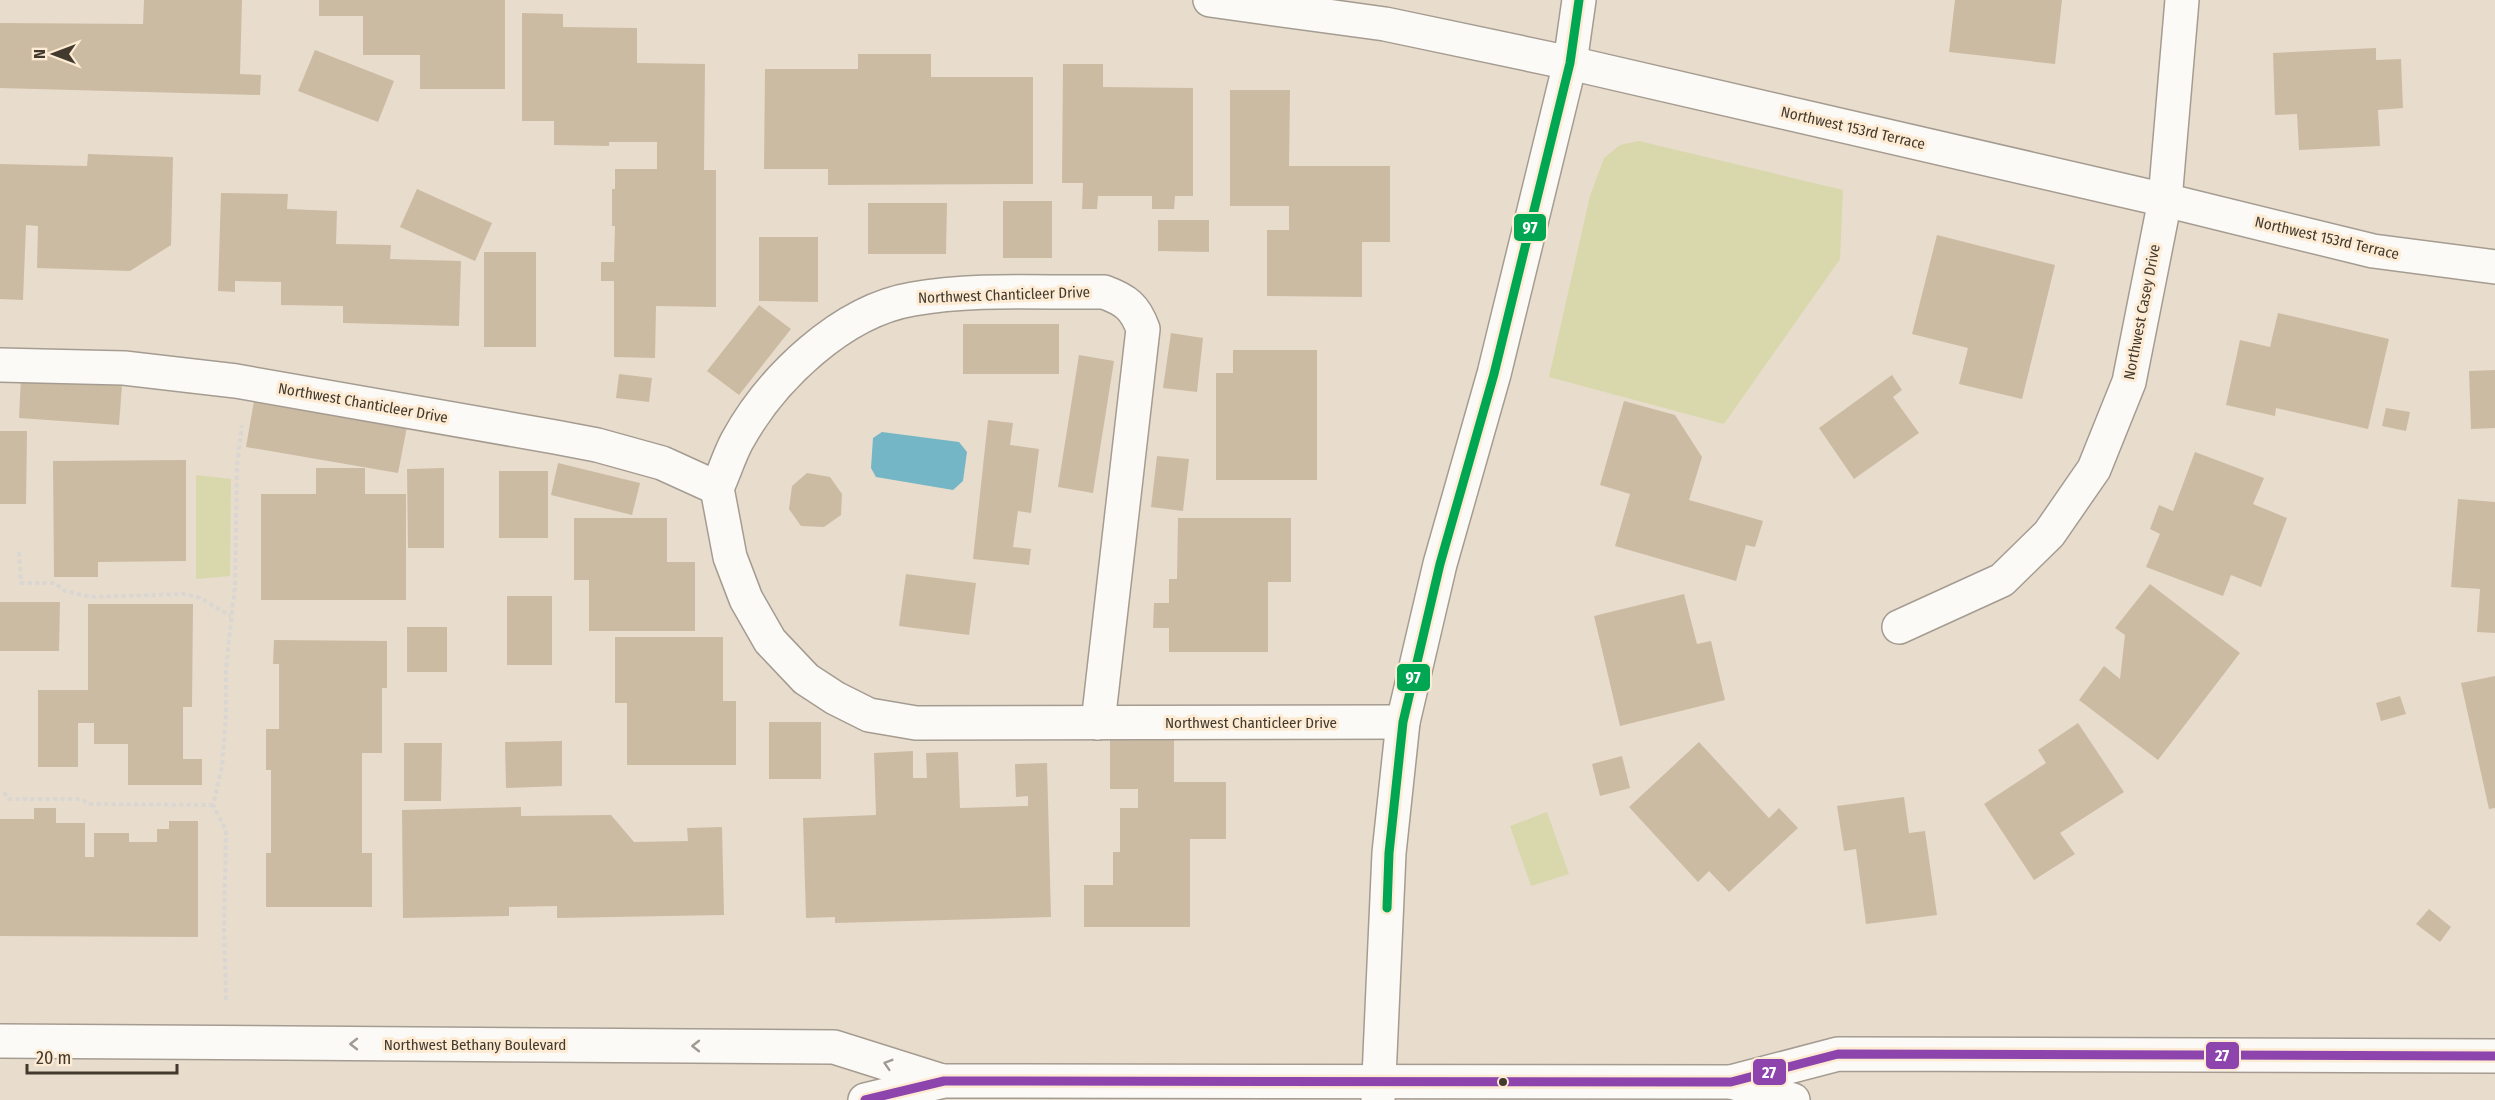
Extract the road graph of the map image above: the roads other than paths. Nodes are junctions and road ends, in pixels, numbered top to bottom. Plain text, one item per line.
1 (1210, 0) edge
2 (1579, 0) edge
3 (2182, 0) edge
4 (1570, 63) junction
5 (2164, 200) junction
6 (2495, 267) edge
7 (0, 365) edge
8 (717, 488) junction
9 (1899, 627) dead end
10 (1404, 722) junction
11 (1098, 723) junction
12 (0, 1041) edge
13 (2495, 1056) edge
14 (944, 1081) junction
15 (1731, 1082) junction
16 (1378, 1091) edge
17 (865, 1100) edge
18 (1793, 1100) edge

1 - 4 street, Northwest 153rd Terrace
2 - 4 street
3 - 5 street, Northwest Casey Drive
4 - 5 street, Northwest 153rd Terrace
4 - 10 street
5 - 6 street, Northwest 153rd Terrace
5 - 9 street, Northwest Casey Drive
7 - 8 street, Northwest Chanticleer Drive
8 - 11 street, Northwest Chanticleer Drive
8 - 11 street, Northwest Chanticleer Drive
10 - 11 street, Northwest Chanticleer Drive
10 - 16 street
14 -> 12 street, Northwest Bethany Boulevard
13 - 15 street, Northwest Bethany Boulevard
14 - 16 street, Northwest Bethany Boulevard
14 - 17 street, Northwest Bethany Boulevard
15 - 16 street, Northwest Bethany Boulevard
15 - 18 street, Northwest Bethany Boulevard

